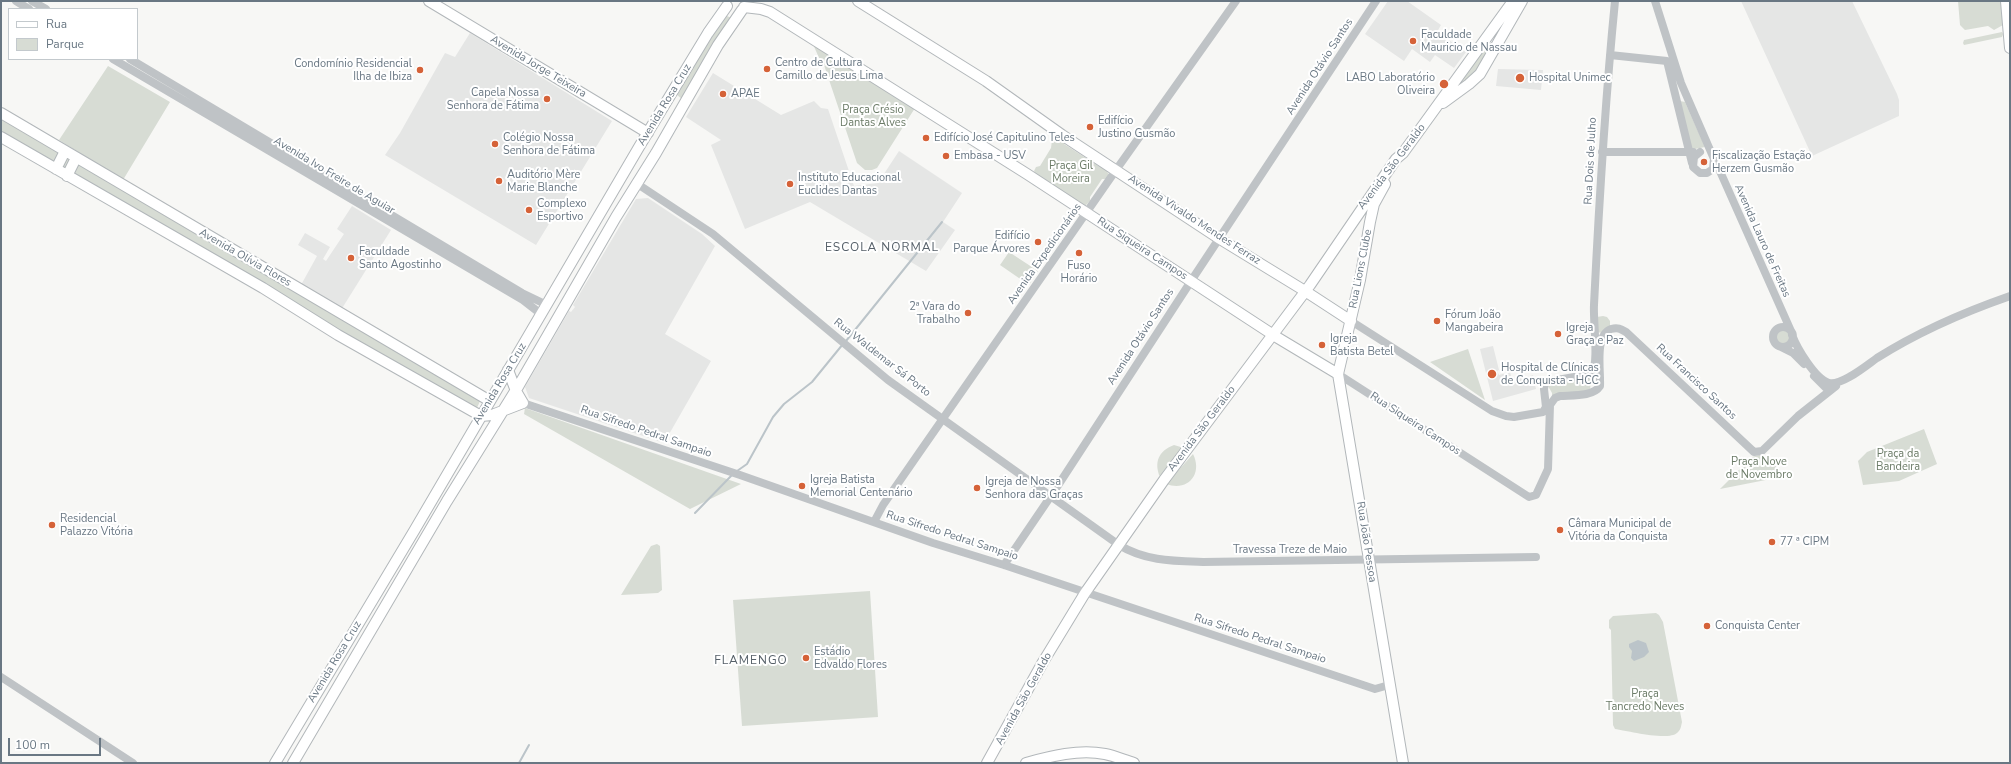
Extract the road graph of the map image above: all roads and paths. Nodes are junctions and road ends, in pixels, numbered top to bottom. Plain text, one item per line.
1 (16, 1) edge
2 (32, 1) edge
3 (429, 1) edge
4 (858, 1) edge
5 (1236, 1) edge
6 (1376, 1) edge
7 (1513, 1) edge
8 (1522, 1) edge
9 (1615, 1) edge
10 (1655, 1) edge
11 (2006, 1) edge
12 (726, 2) edge
13 (744, 6) edge
14 (27, 8) edge
15 (44, 8) edge
16 (2010, 48) edge
17 (1610, 54) junction
18 (115, 60) edge
19 (132, 60) edge
20 (668, 99) junction
21 (683, 107) junction
22 (1436, 108) junction
23 (1, 114) edge
24 (648, 133) junction
25 (1, 137) edge
26 (65, 151) junction
27 (1602, 152) junction
28 (1690, 152) junction
29 (1700, 152) junction
30 (1404, 153) junction
31 (76, 158) junction
32 (1714, 159) junction
33 (1692, 163) junction
34 (56, 169) junction
35 (1116, 170) junction
36 (67, 176) junction
37 (636, 183) junction
38 (1087, 213) junction
39 (1357, 214) junction
40 (1370, 222) junction
41 (1220, 239) junction
42 (469, 265) junction
43 (562, 280) junction
44 (1191, 281) junction
45 (575, 287) junction
46 (1305, 291) junction
47 (2010, 296) edge
48 (544, 310) junction
49 (1351, 321) junction
50 (1791, 333) junction
51 (1272, 334) junction
52 (1779, 346) junction
53 (508, 370) junction
54 (1338, 374) junction
55 (1844, 380) junction
56 (1836, 386) junction
57 (516, 391) junction
58 (523, 403) junction
59 (488, 405) junction
60 (504, 410) junction
61 (1538, 414) junction
62 (481, 416) junction
63 (944, 419) junction
64 (1550, 421) junction
65 (493, 429) junction
66 (1051, 496) junction
67 (874, 522) junction
68 (1119, 545) junction
69 (401, 553) junction
70 (1536, 556) dead end
71 (1369, 560) junction
72 (412, 562) junction
73 (1004, 565) junction
74 (1085, 593) junction
75 (331, 668) junction
76 (345, 675) junction
77 (1, 677) edge
78 (1389, 685) junction
79 (1375, 689) junction
80 (1392, 699) junction
81 (275, 762) edge
82 (133, 763) edge
83 (287, 763) edge
84 (293, 763) edge
85 (987, 763) edge
86 (1026, 763) edge
87 (1134, 763) edge
88 (1403, 763) edge

1 - 14 street
2 - 15 street
3 - 24 main road, Avenida Jorge Teixeira
4 - 35 main road, Avenida Vivaldo Mendes Ferraz
5 - 35 street, Avenida Expedicionários
6 - 41 street, Avenida Otávio Santos
7 - 22 main road, Avenida São Geraldo
8 - 22 main road, Avenida São Geraldo
9 - 17 street, Rua Dois de Julho
10 - 32 street, Avenida Lauro de Freitas
11 - 16 main road
12 - 13 main road, Avenida Rosa Cruz
12 - 20 main road, Avenida Rosa Cruz
13 - 21 main road, Avenida Rosa Cruz
13 - 38 main road, Rua Siqueira Campos
17 - 27 street, Rua Dois de Julho
17 - 28 street
18 - 42 street, Avenida Ivo Freire de Aguiar
19 - 42 street, Avenida Ivo Freire de Aguiar
20 - 21 main road
20 - 24 main road, Avenida Rosa Cruz
21 - 37 main road, Avenida Rosa Cruz
22 - 30 main road, Avenida São Geraldo
23 - 26 main road, Avenida Olívia Flores
24 - 43 main road, Avenida Rosa Cruz
25 - 34 main road, Avenida Olívia Flores
26 - 31 main road, Avenida Olívia Flores
26 - 34 main road
27 - 28 street
27 - 61 street, Rua Dois de Julho
28 - 29 street
28 - 33 street
29 - 32 street
29 - 33 street
30 - 39 main road, Avenida São Geraldo
30 - 40 main road, Rua Lions Clube
31 - 36 main road
31 - 59 main road, Avenida Olívia Flores
32 - 33 street
32 - 50 street, Avenida Lauro de Freitas
34 - 36 main road, Avenida Olívia Flores
35 - 38 street, Avenida Expedicionários
35 - 41 main road, Avenida Vivaldo Mendes Ferraz
36 - 62 main road, Avenida Olívia Flores
37 - 45 main road, Avenida Rosa Cruz
37 - 63 street, Rua Waldemar Sá Porto
38 - 44 main road, Rua Siqueira Campos
38 - 63 street, Avenida Expedicionários
39 - 40 main road
39 - 46 main road, Avenida São Geraldo
40 - 49 main road, Rua Lions Clube
41 - 44 street, Avenida Otávio Santos
41 - 46 main road, Avenida Vivaldo Mendes Ferraz
42 - 48 street, Avenida Ivo Freire de Aguiar
43 - 45 main road
43 - 48 main road, Avenida Rosa Cruz
44 - 51 main road, Rua Siqueira Campos
44 - 66 street, Avenida Otávio Santos
45 - 57 main road, Avenida Rosa Cruz
46 - 49 main road, Avenida Vivaldo Mendes Ferraz
46 - 51 main road, Avenida São Geraldo
47 - 55 street
48 - 53 main road, Avenida Rosa Cruz
49 - 54 main road, Rua João Pessoa
49 - 61 street, Avenida Vivaldo Mendes Ferraz
50 - 52 street
50 - 52 street
50 - 55 street, Avenida Lauro de Freitas
51 - 54 main road, Rua Siqueira Campos
51 - 68 main road, Avenida São Geraldo
52 - 56 street
53 - 57 main road
53 - 59 main road, Avenida Rosa Cruz
54 - 64 street, Rua Siqueira Campos
54 - 71 main road, Rua João Pessoa
55 - 56 street
56 - 64 street, Rua Francisco Santos
57 - 58 main road
57 - 60 main road, Avenida Rosa Cruz
58 - 60 main road
58 - 67 street, Rua Sifredo Pedral Sampaio
59 - 60 main road
59 - 62 main road
59 - 65 main road
60 - 65 main road, Avenida Rosa Cruz
61 - 64 street
62 - 69 main road, Avenida Rosa Cruz
63 - 66 street, Rua Waldemar Sá Porto
63 - 67 street, Avenida Expedicionários
65 - 72 main road, Avenida Rosa Cruz
66 - 68 street, Rua Waldemar Sá Porto
66 - 73 street, Avenida Otávio Santos
67 - 73 street, Rua Sifredo Pedral Sampaio
68 - 71 street, Travessa Treze de Maio
68 - 74 main road, Avenida São Geraldo
69 - 72 main road
69 - 75 main road, Avenida Rosa Cruz
70 - 71 street, Travessa Treze de Maio
71 - 78 main road, Rua João Pessoa
72 - 76 main road, Avenida Rosa Cruz
73 - 74 street, Rua Sifredo Pedral Sampaio
74 - 79 street, Rua Sifredo Pedral Sampaio
74 - 85 main road, Avenida São Geraldo
75 - 76 main road
75 - 81 main road, Avenida Rosa Cruz
76 - 84 main road, Avenida Rosa Cruz
77 - 82 street
78 - 79 street
78 - 80 main road, Rua João Pessoa
79 - 80 street, Rua Sifredo Pedral Sampaio
80 - 88 main road, Rua João Pessoa
81 - 83 main road
86 - 87 main road

